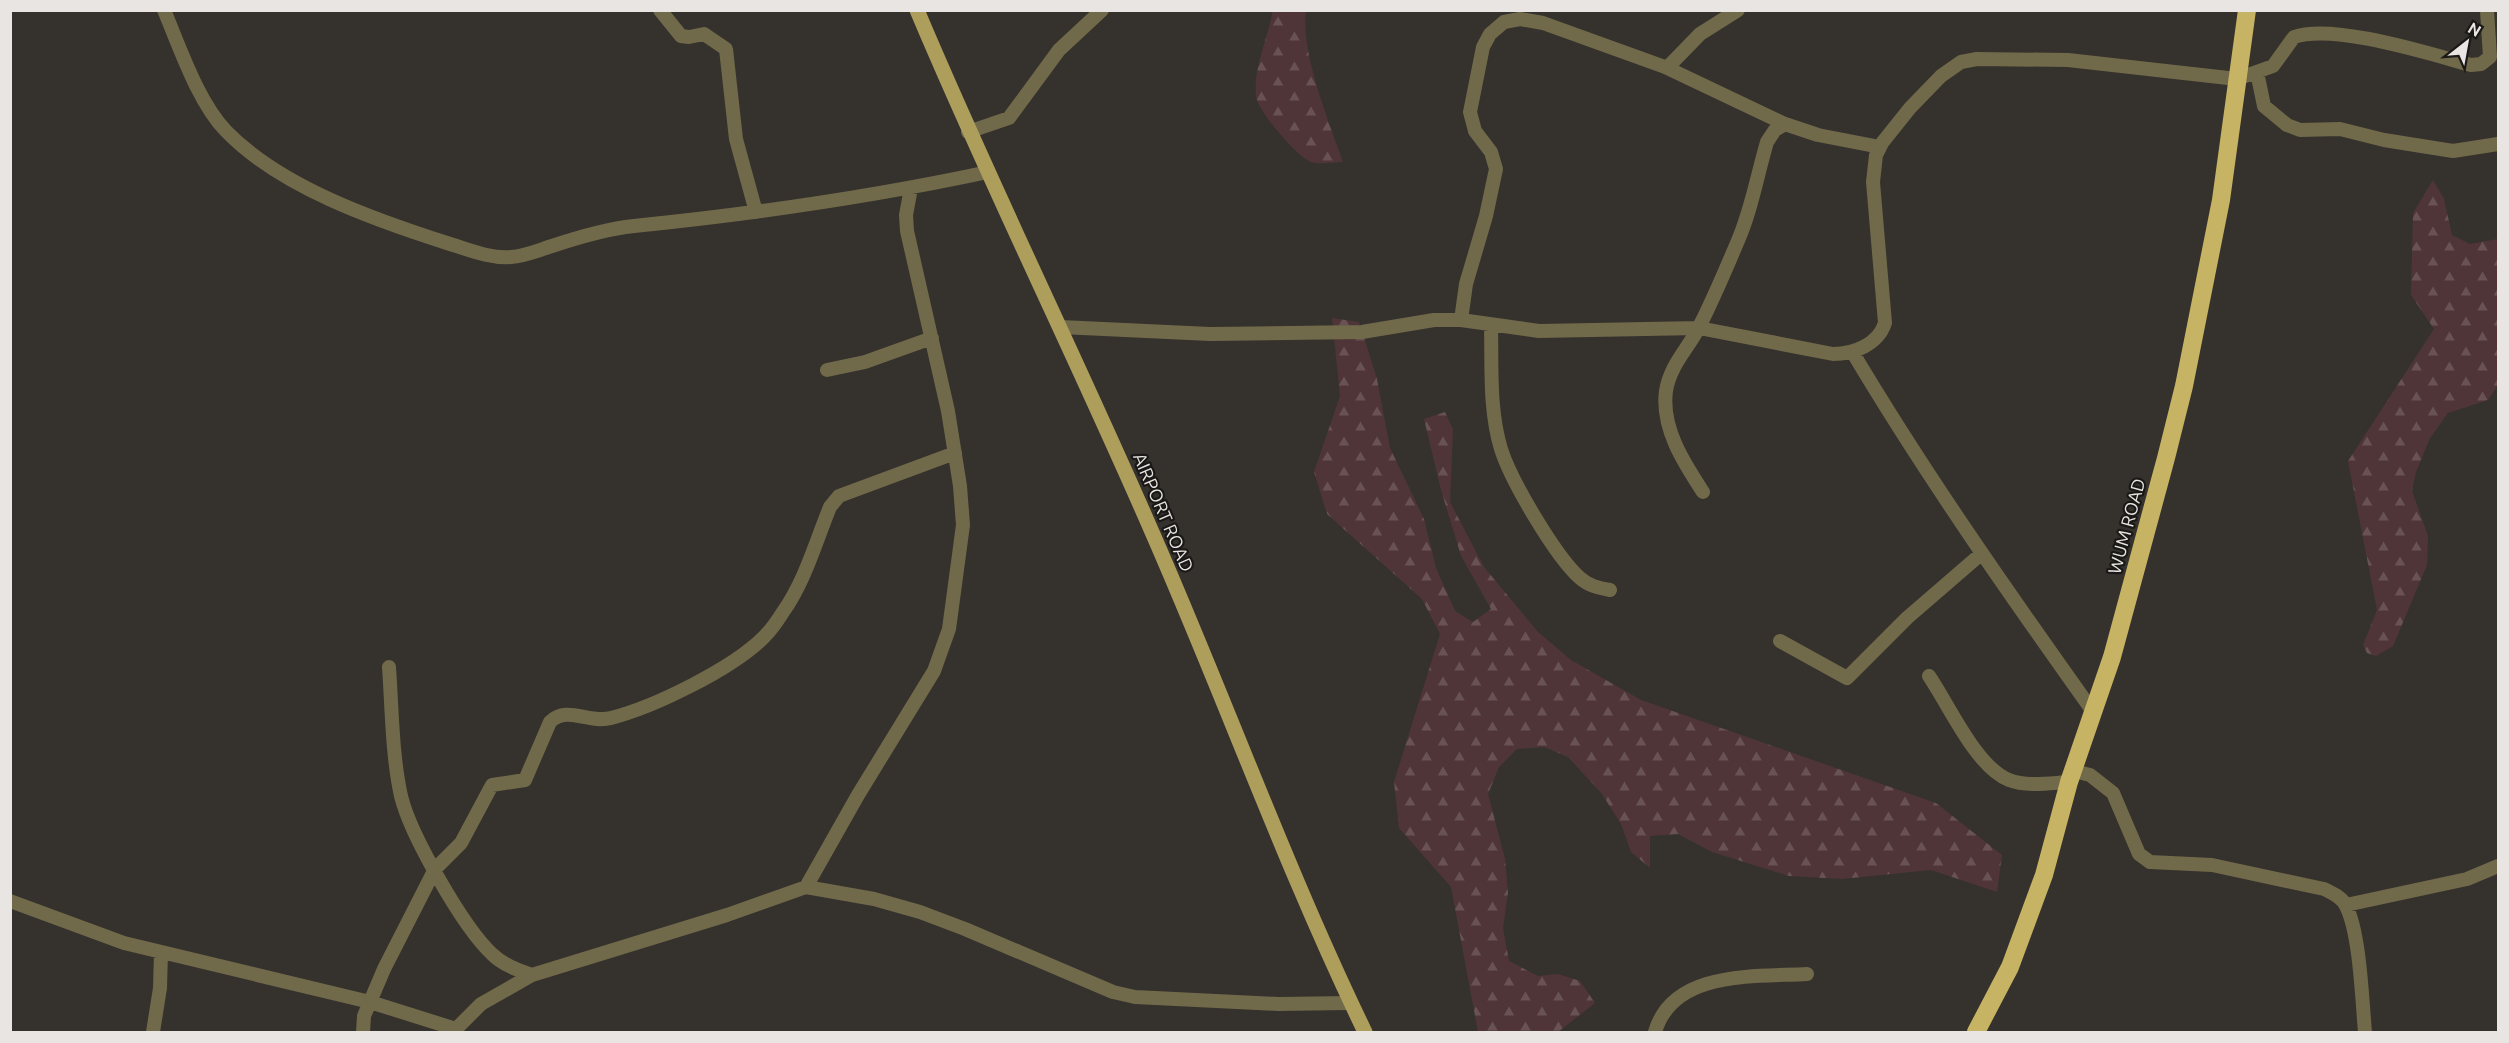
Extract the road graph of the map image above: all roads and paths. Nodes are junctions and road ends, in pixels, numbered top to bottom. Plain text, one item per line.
1 (164, 10) edge
2 (660, 10) edge
3 (917, 10) edge
4 (1102, 10) edge
5 (1738, 10) edge
6 (2247, 10) edge
7 (2487, 10) edge
8 (1667, 68) junction
9 (2257, 72) junction
10 (2236, 79) junction
11 (1785, 124) junction
12 (968, 132) junction
13 (2499, 144) edge
14 (1880, 147) junction
15 (988, 172) junction
16 (911, 188) junction
17 (756, 212) junction
18 (1461, 320) junction
19 (1491, 326) junction
20 (1061, 327) junction
21 (1699, 328) junction
22 (932, 338) junction
23 (1852, 353) junction
24 (827, 370) dead end
25 (955, 453) junction
26 (1703, 492) dead end
27 (1981, 554) junction
28 (1610, 590) dead end
29 (1780, 641) dead end
30 (389, 667) dead end
31 (1929, 676) dead end
32 (2094, 712) junction
33 (2072, 777) junction
34 (2499, 866) edge
35 (435, 869) junction
36 (806, 887) junction
37 (10, 901) edge
38 (2346, 904) junction
39 (161, 952) junction
40 (1807, 974) dead end
41 (532, 975) junction
42 (370, 1002) junction
43 (1350, 1003) junction
44 (455, 1031) edge
45 (153, 1032) edge
46 (363, 1032) edge
47 (1365, 1032) edge
48 (1655, 1032) edge
49 (1976, 1032) edge
50 (2365, 1032) edge

1 - 17 street
2 - 17 street
3 - 12 main road, AIRPORT ROAD
4 - 12 street
5 - 8 street
6 - 10 highway, WUM ROAD
7 - 9 street
8 - 11 street
8 - 18 street
9 - 10 street
9 - 13 street
10 - 14 street
10 - 32 highway, WUM ROAD
11 - 14 street
11 - 21 street
12 - 15 main road, AIRPORT ROAD
14 - 23 street
15 - 16 street
15 - 20 main road, AIRPORT ROAD
16 - 17 street
16 - 22 street
18 - 19 street
18 - 20 street
19 - 21 street
19 - 28 street
20 - 43 main road, AIRPORT ROAD
21 - 23 street
21 - 26 street
22 - 24 street
22 - 25 street
23 - 27 street
25 - 35 street
25 - 36 street
27 - 29 street
27 - 32 street
30 - 35 street
31 - 33 street
32 - 33 highway, WUM ROAD
33 - 38 street
33 - 49 highway, WUM ROAD
34 - 38 street
35 - 41 street
35 - 42 street
36 - 41 street
36 - 43 street
37 - 39 street
38 - 50 street
39 - 42 street
39 - 45 street
40 - 48 street
41 - 44 street
42 - 44 street
42 - 46 street
43 - 47 main road, AIRPORT ROAD

